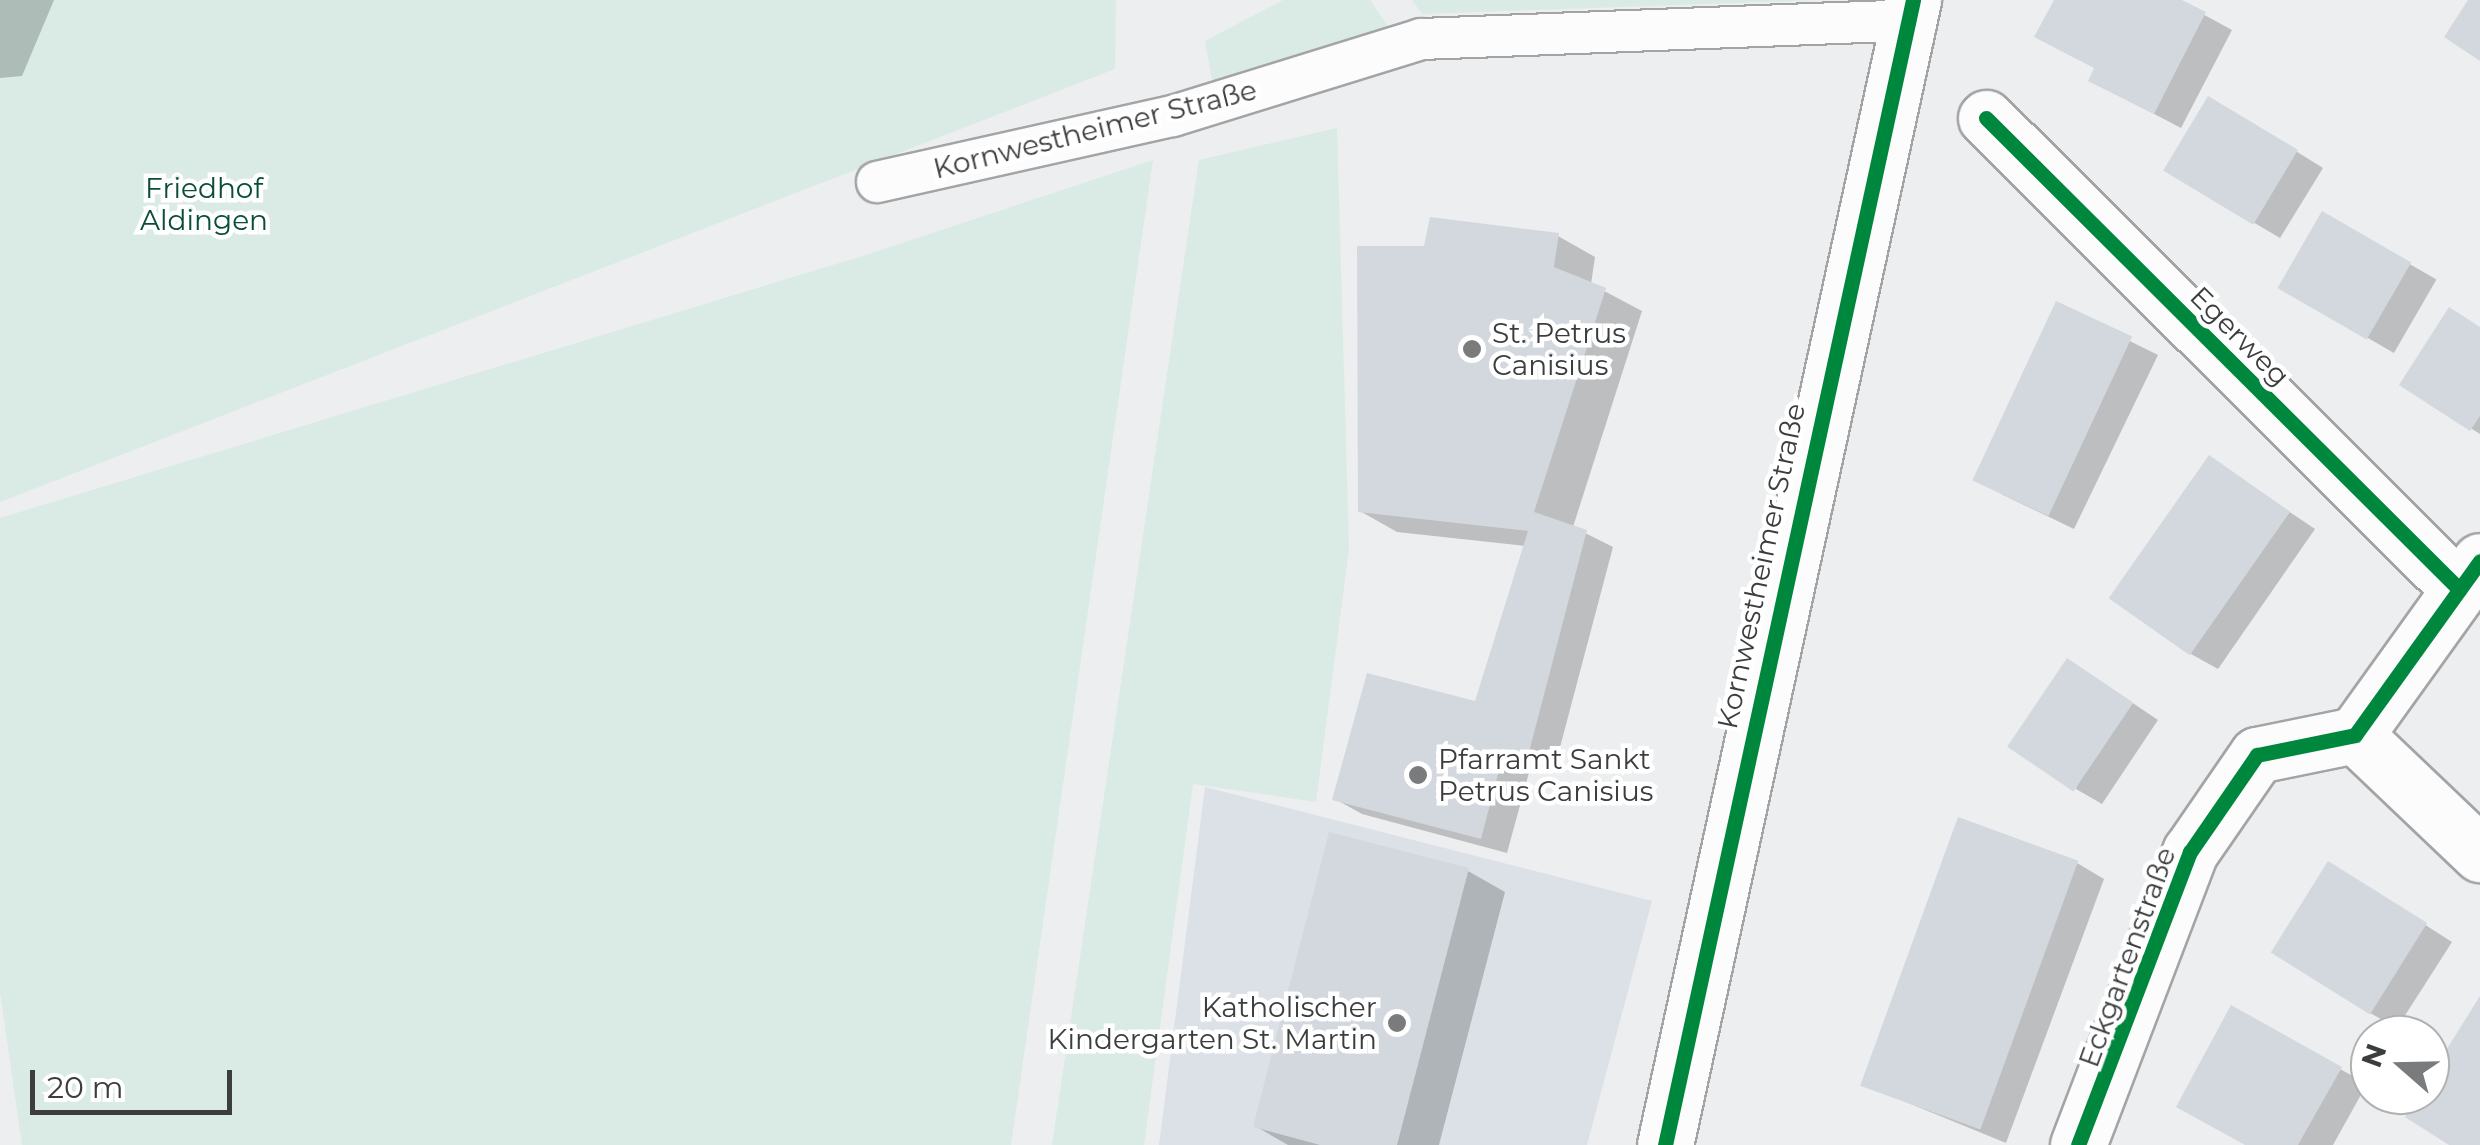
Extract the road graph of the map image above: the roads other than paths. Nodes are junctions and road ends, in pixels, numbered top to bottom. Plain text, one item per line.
1 (1910, 10) edge
2 (1986, 118) dead end
3 (877, 182) dead end
4 (2470, 575) edge
5 (2354, 735) junction
6 (2480, 854) edge
7 (1666, 1145) edge
8 (2078, 1145) edge

1 - 3 lane, Kornwestheimer Straße
1 - 7 street, Kornwestheimer Straße
2 - 4 street, Egerweg
4 - 5 street
5 - 6 street
5 - 8 street, Eckgartenstraße

